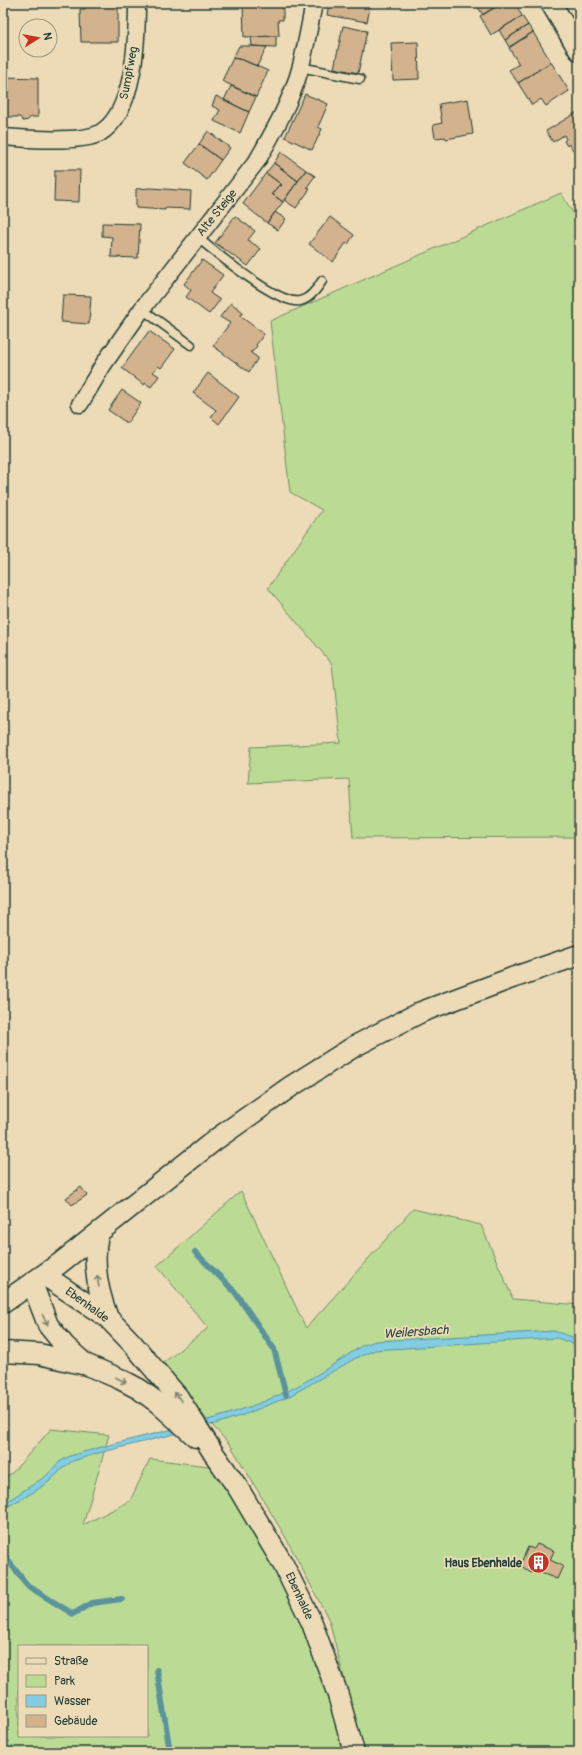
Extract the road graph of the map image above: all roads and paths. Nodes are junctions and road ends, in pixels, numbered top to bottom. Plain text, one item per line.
1 (137, 3) edge
2 (314, 3) edge
3 (551, 3) edge
4 (579, 50) edge
5 (300, 67) junction
6 (360, 78) dead end
7 (3, 137) edge
8 (197, 237) junction
9 (322, 281) dead end
10 (142, 309) junction
11 (191, 345) dead end
12 (80, 404) dead end
13 (579, 955) edge
14 (98, 1234) junction
15 (38, 1279) junction
16 (3, 1303) edge
17 (108, 1318) junction
18 (3, 1352) edge
19 (85, 1364) junction
20 (214, 1454) junction
21 (354, 1752) edge

1 - 7 street, Sumpfweg
2 - 5 street, Alte Steige
3 - 4 street
5 - 6 lane
5 - 8 street, Alte Steige
8 - 9 lane
8 - 10 street, Alte Steige
10 - 11 lane
10 - 12 street, Alte Steige
13 - 14 street
14 - 15 street
17 -> 14 street
15 - 16 street
15 - 17 street, Ebenhalde
15 -> 19 street, Ebenhalde
20 -> 17 street, Ebenhalde
18 - 19 street
19 -> 20 street, Ebenhalde
20 - 21 street, Ebenhalde

